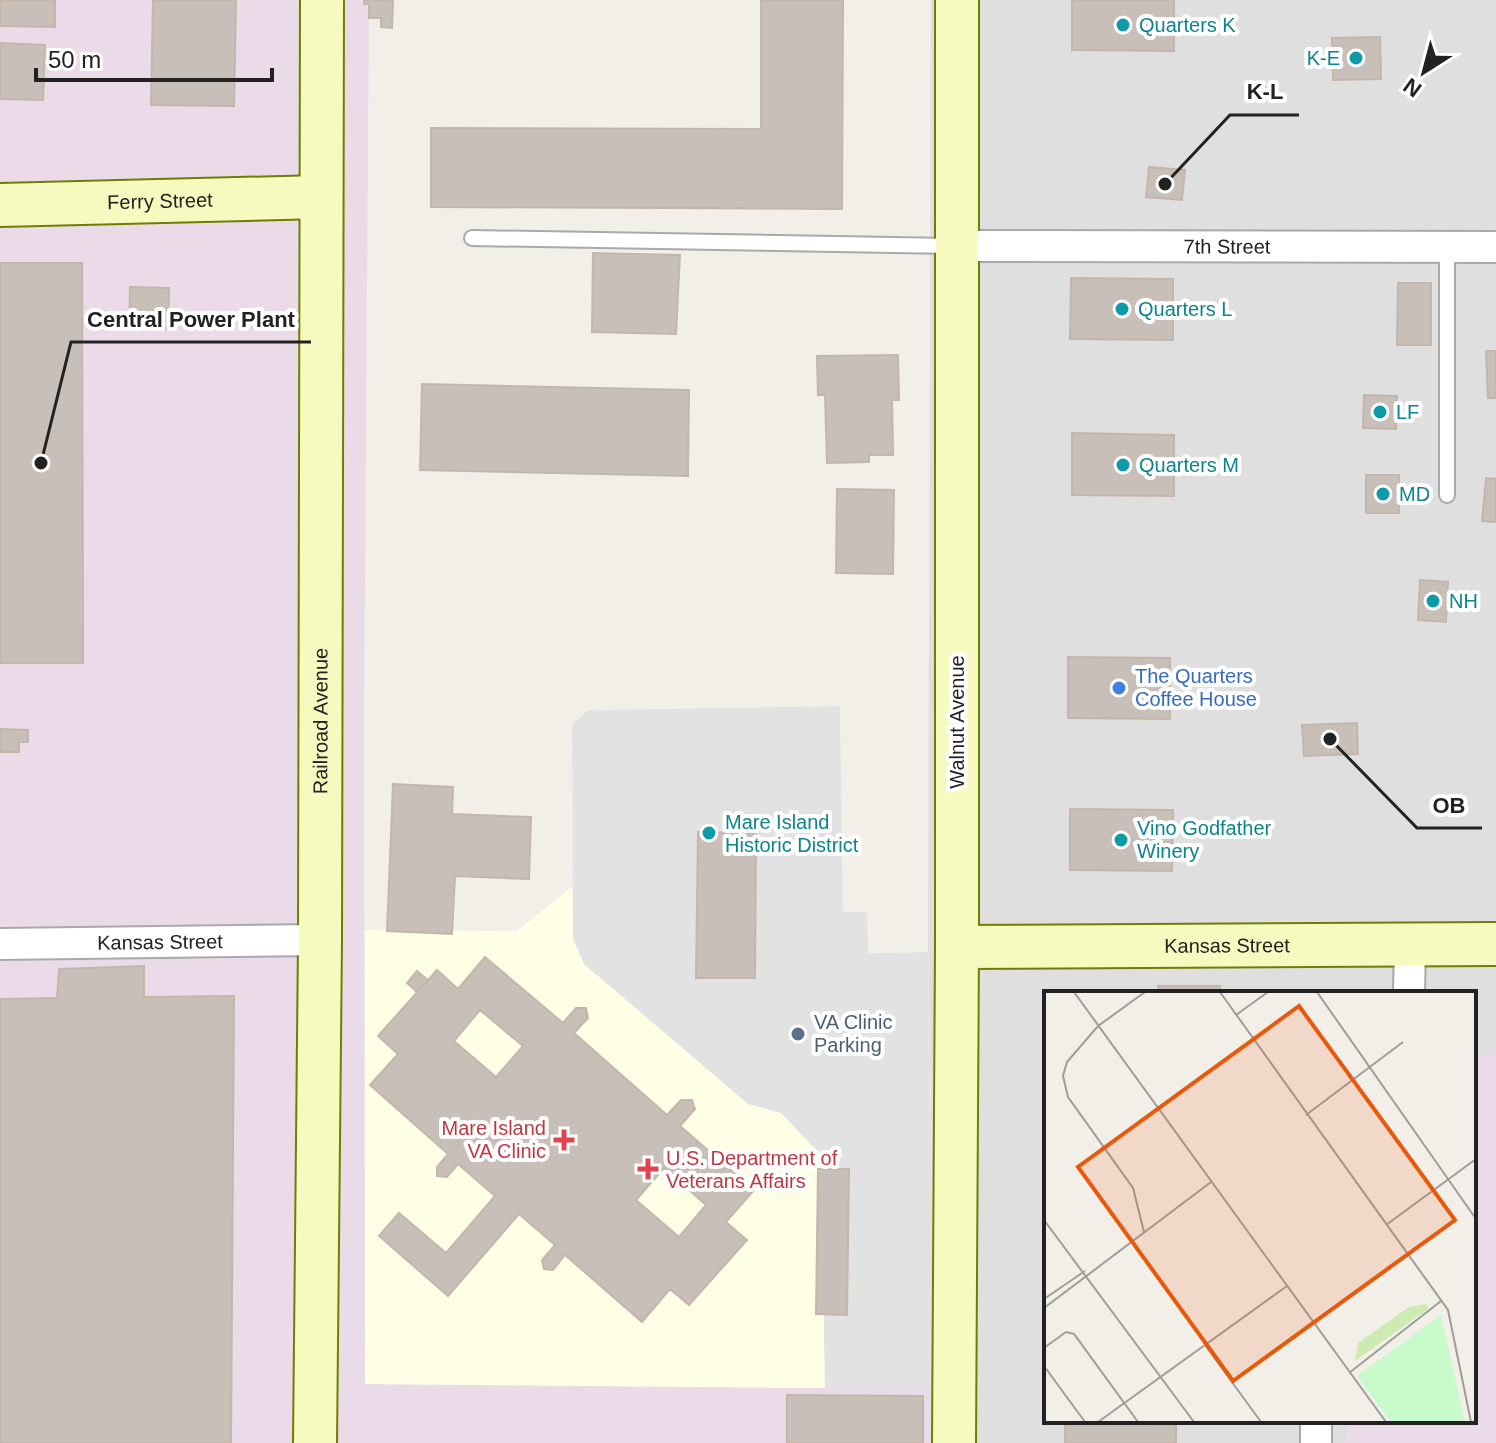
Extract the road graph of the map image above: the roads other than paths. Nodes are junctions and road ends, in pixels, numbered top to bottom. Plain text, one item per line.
1 (322, 0) edge
2 (957, 0) edge
3 (321, 197) junction
4 (0, 205) edge
5 (472, 238) dead end
6 (957, 246) junction
7 (1447, 247) junction
8 (1496, 247) edge
9 (1447, 495) dead end
10 (320, 940) junction
11 (0, 944) edge
12 (1410, 944) junction
13 (1496, 944) edge
14 (957, 947) junction
15 (1409, 991) edge
16 (315, 1443) edge
17 (954, 1443) edge

1 - 3 street, Railroad Avenue
2 - 6 street, Walnut Avenue
3 - 4 street, Ferry Street
3 - 10 street, Railroad Avenue
5 - 6 lane
6 - 7 street, 7th Street
6 - 14 street, Walnut Avenue
7 - 8 street, 7th Street
7 - 9 lane
10 - 11 street, Kansas Street
10 - 16 street, Railroad Avenue
12 - 13 street, Kansas Street
12 - 14 street, Kansas Street
12 - 15 street
14 - 17 street, Walnut Avenue

